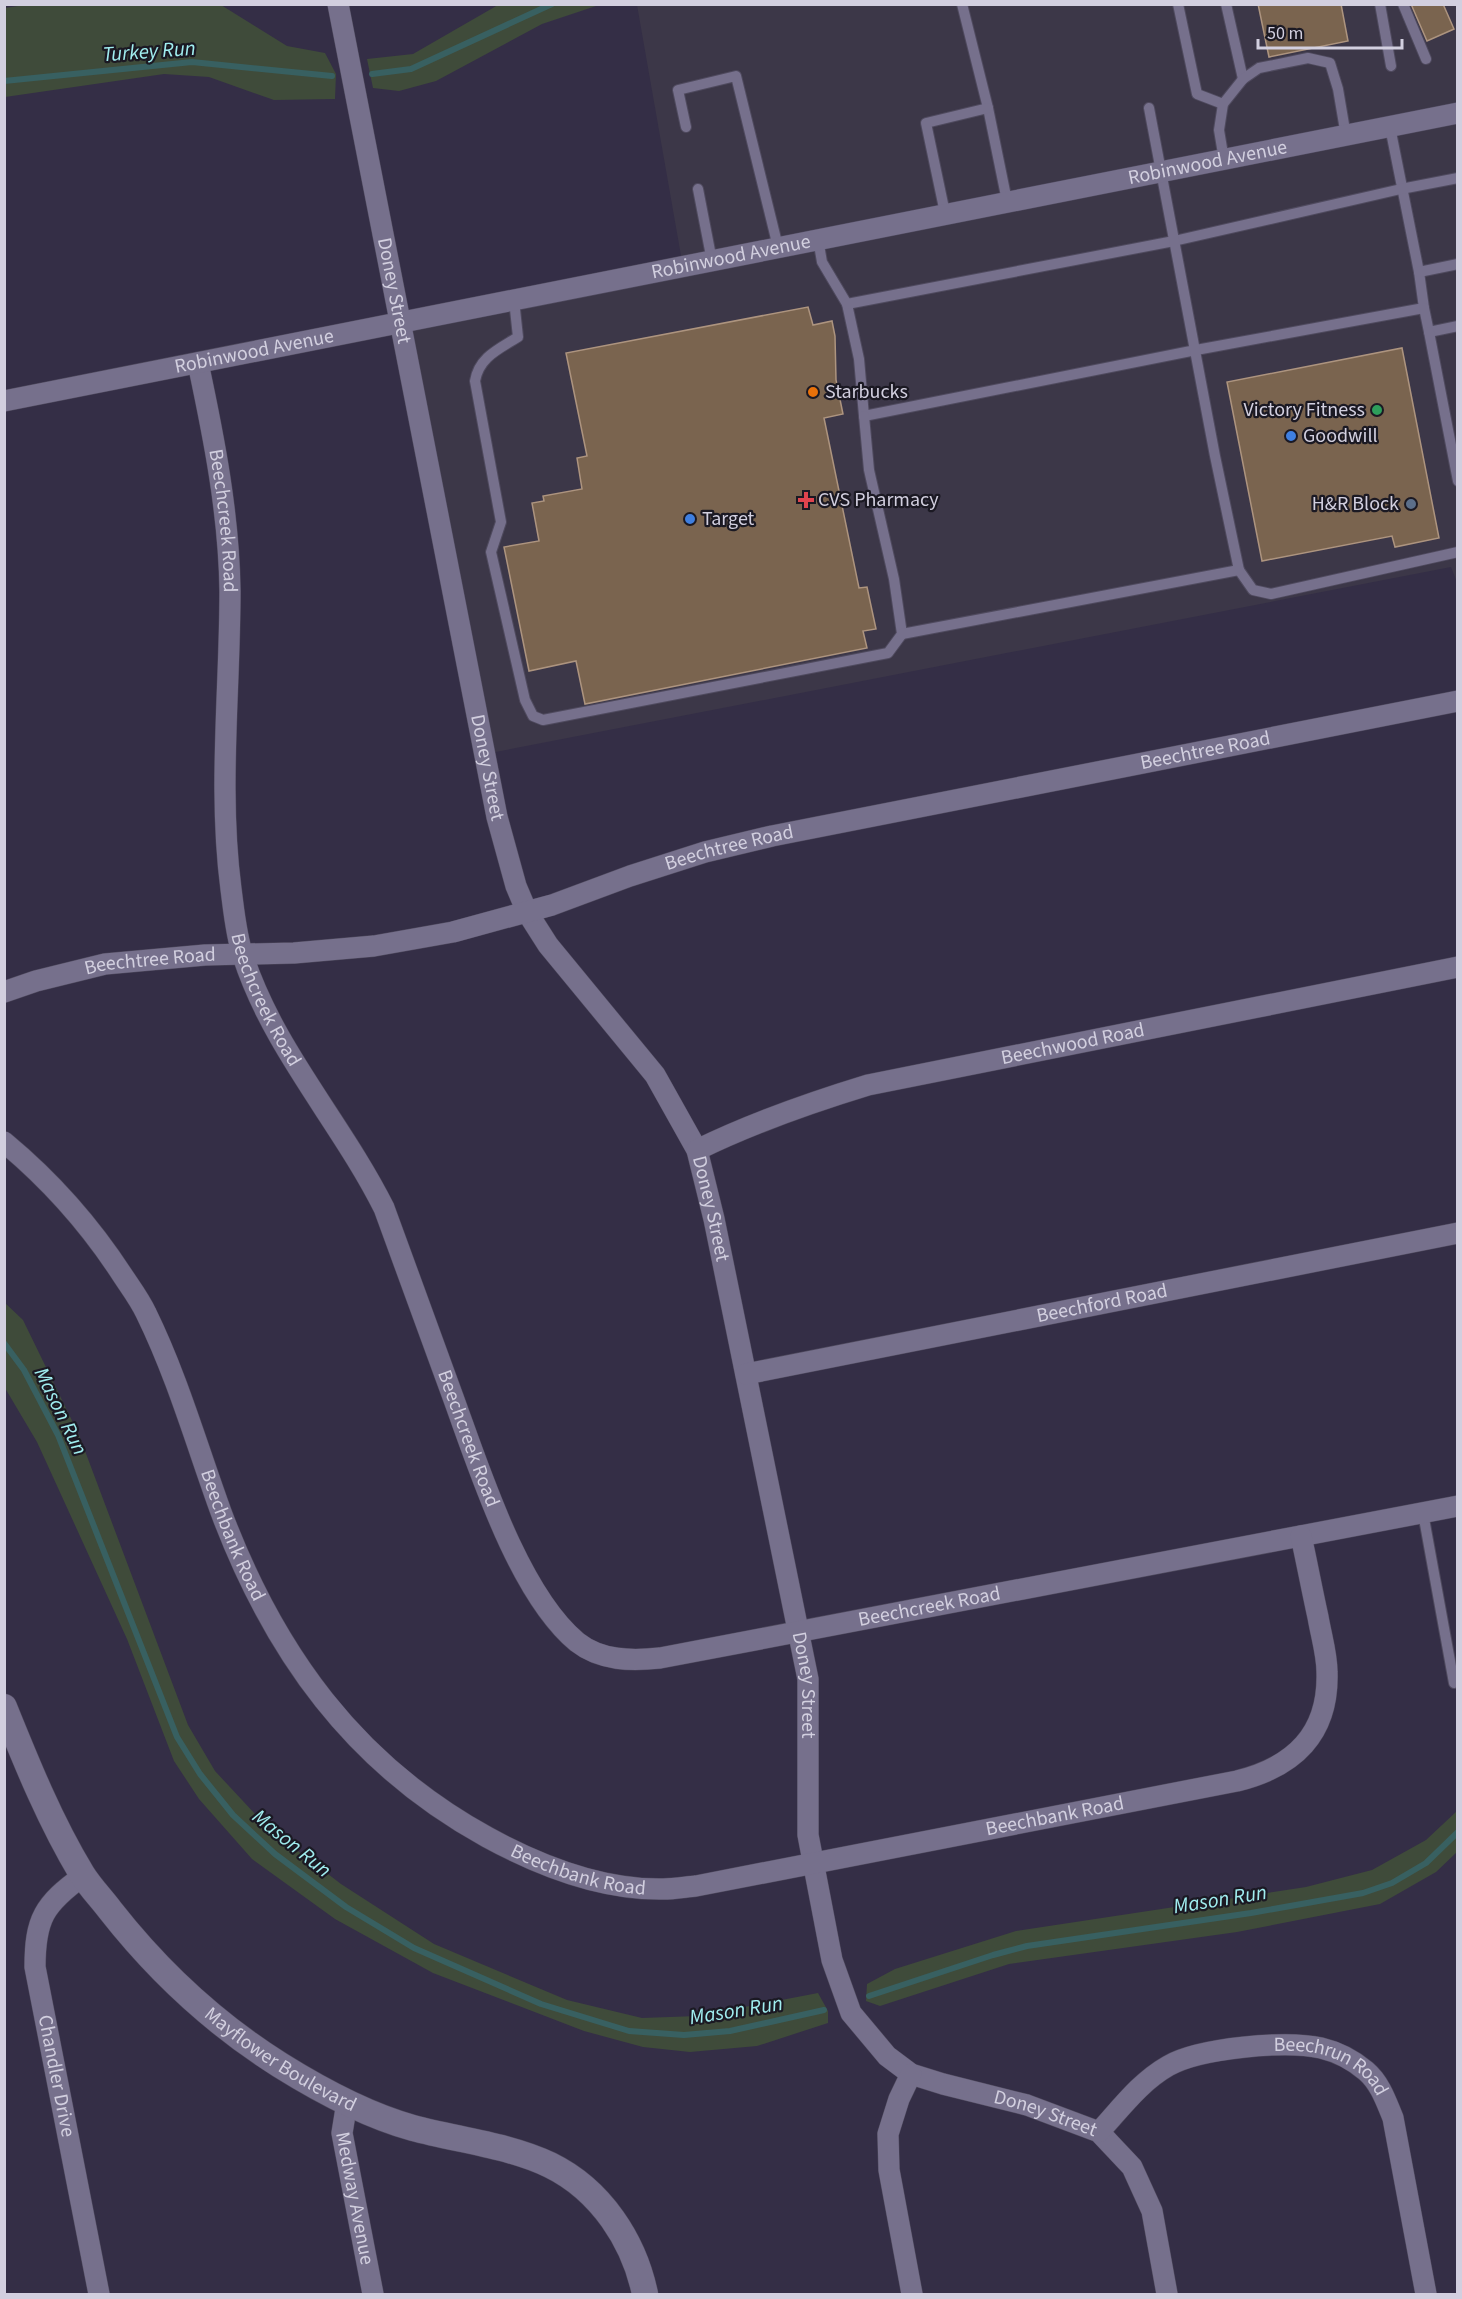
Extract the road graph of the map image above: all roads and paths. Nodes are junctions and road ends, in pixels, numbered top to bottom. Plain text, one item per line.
1 (338, 4) edge
2 (962, 4) edge
3 (1178, 4) edge
4 (1226, 4) edge
5 (1380, 4) edge
6 (1403, 4) edge
7 (1426, 60) dead end
8 (1391, 66) dead end
9 (1243, 79) junction
10 (1223, 104) junction
11 (988, 108) junction
12 (1149, 108) dead end
13 (1458, 113) edge
14 (686, 127) dead end
15 (1390, 127) junction
16 (1346, 136) junction
17 (1224, 160) junction
18 (1163, 172) junction
19 (1458, 178) edge
20 (698, 189) dead end
21 (1401, 189) junction
22 (1007, 201) junction
23 (945, 213) junction
24 (819, 239) junction
25 (1174, 241) junction
26 (778, 247) junction
27 (712, 261) junction
28 (1458, 264) edge
29 (1419, 272) junction
30 (514, 300) junction
31 (847, 304) junction
32 (1424, 308) junction
33 (401, 323) junction
34 (1458, 326) edge
35 (1429, 332) junction
36 (1196, 350) junction
37 (198, 363) junction
38 (4, 402) edge
39 (864, 416) junction
40 (1455, 446) edge
41 (1458, 481) edge
42 (1458, 552) edge
43 (1239, 570) junction
44 (902, 634) junction
45 (1458, 701) edge
46 (527, 912) junction
47 (243, 955) junction
48 (1458, 967) edge
49 (4, 992) edge
50 (4, 1142) edge
51 (697, 1150) junction
52 (1458, 1233) edge
53 (746, 1374) junction
54 (1458, 1506) edge
55 (1423, 1513) junction
56 (1301, 1536) junction
57 (798, 1632) junction
58 (1454, 1683) dead end
59 (4, 1707) edge
60 (813, 1862) junction
61 (83, 1876) junction
62 (911, 2074) junction
63 (347, 2102) junction
64 (1099, 2132) junction
65 (99, 2295) edge
66 (373, 2295) edge
67 (645, 2295) edge
68 (912, 2295) edge
69 (1167, 2295) edge
70 (1426, 2295) edge

1 - 33 street, Doney Street
2 - 11 lane
3 - 10 lane
4 - 9 lane
5 - 8 lane
6 - 7 lane
9 - 10 lane
9 - 16 lane
10 - 17 lane
11 - 22 lane
11 - 23 lane
12 - 18 lane
13 - 15 street, Robinwood Avenue
14 - 26 lane
15 - 16 street, Robinwood Avenue
15 - 21 lane
16 - 17 street, Robinwood Avenue
17 - 18 street, Robinwood Avenue
18 - 22 street, Robinwood Avenue
18 - 25 lane
19 - 21 lane
20 - 27 lane
21 - 25 lane
21 - 29 lane
22 - 23 street, Robinwood Avenue
23 - 24 street, Robinwood Avenue
24 - 26 street, Robinwood Avenue
24 - 31 lane
25 - 31 lane
25 - 36 lane
26 - 27 street, Robinwood Avenue
27 - 30 street, Robinwood Avenue
28 - 29 lane
29 - 32 lane
30 - 33 street, Robinwood Avenue
30 - 44 lane
31 - 39 lane
32 - 35 lane
32 - 36 lane
33 - 37 street, Robinwood Avenue
33 - 46 street, Doney Street
34 - 35 lane
35 - 40 lane
36 - 39 lane
36 - 43 lane
37 - 38 street, Robinwood Avenue
37 - 47 street, Beechcreek Road
39 - 44 lane
40 - 41 lane
42 - 43 lane
43 - 44 lane
45 - 46 street, Beechtree Road
46 - 47 street, Beechtree Road
46 - 51 street, Doney Street
47 - 49 street, Beechtree Road
47 - 57 street, Beechcreek Road
48 - 51 street, Beechwood Road
50 - 60 street, Beechbank Road
51 - 53 street, Doney Street
52 - 53 street, Beechford Road
53 - 57 street, Doney Street
54 - 55 street, Beechcreek Road
55 - 56 street, Beechcreek Road
55 - 58 lane
56 - 57 street, Beechcreek Road
56 - 60 street, Beechbank Road
57 - 60 street, Doney Street
59 - 61 street, Mayflower Boulevard
60 - 62 street, Doney Street
61 - 63 street, Mayflower Boulevard
61 - 65 street, Chandler Drive
62 - 64 street, Doney Street
62 - 68 street
63 - 66 street, Medway Avenue
63 - 67 street, Mayflower Boulevard
64 - 69 street, Doney Street
64 - 70 street, Beechrun Road

